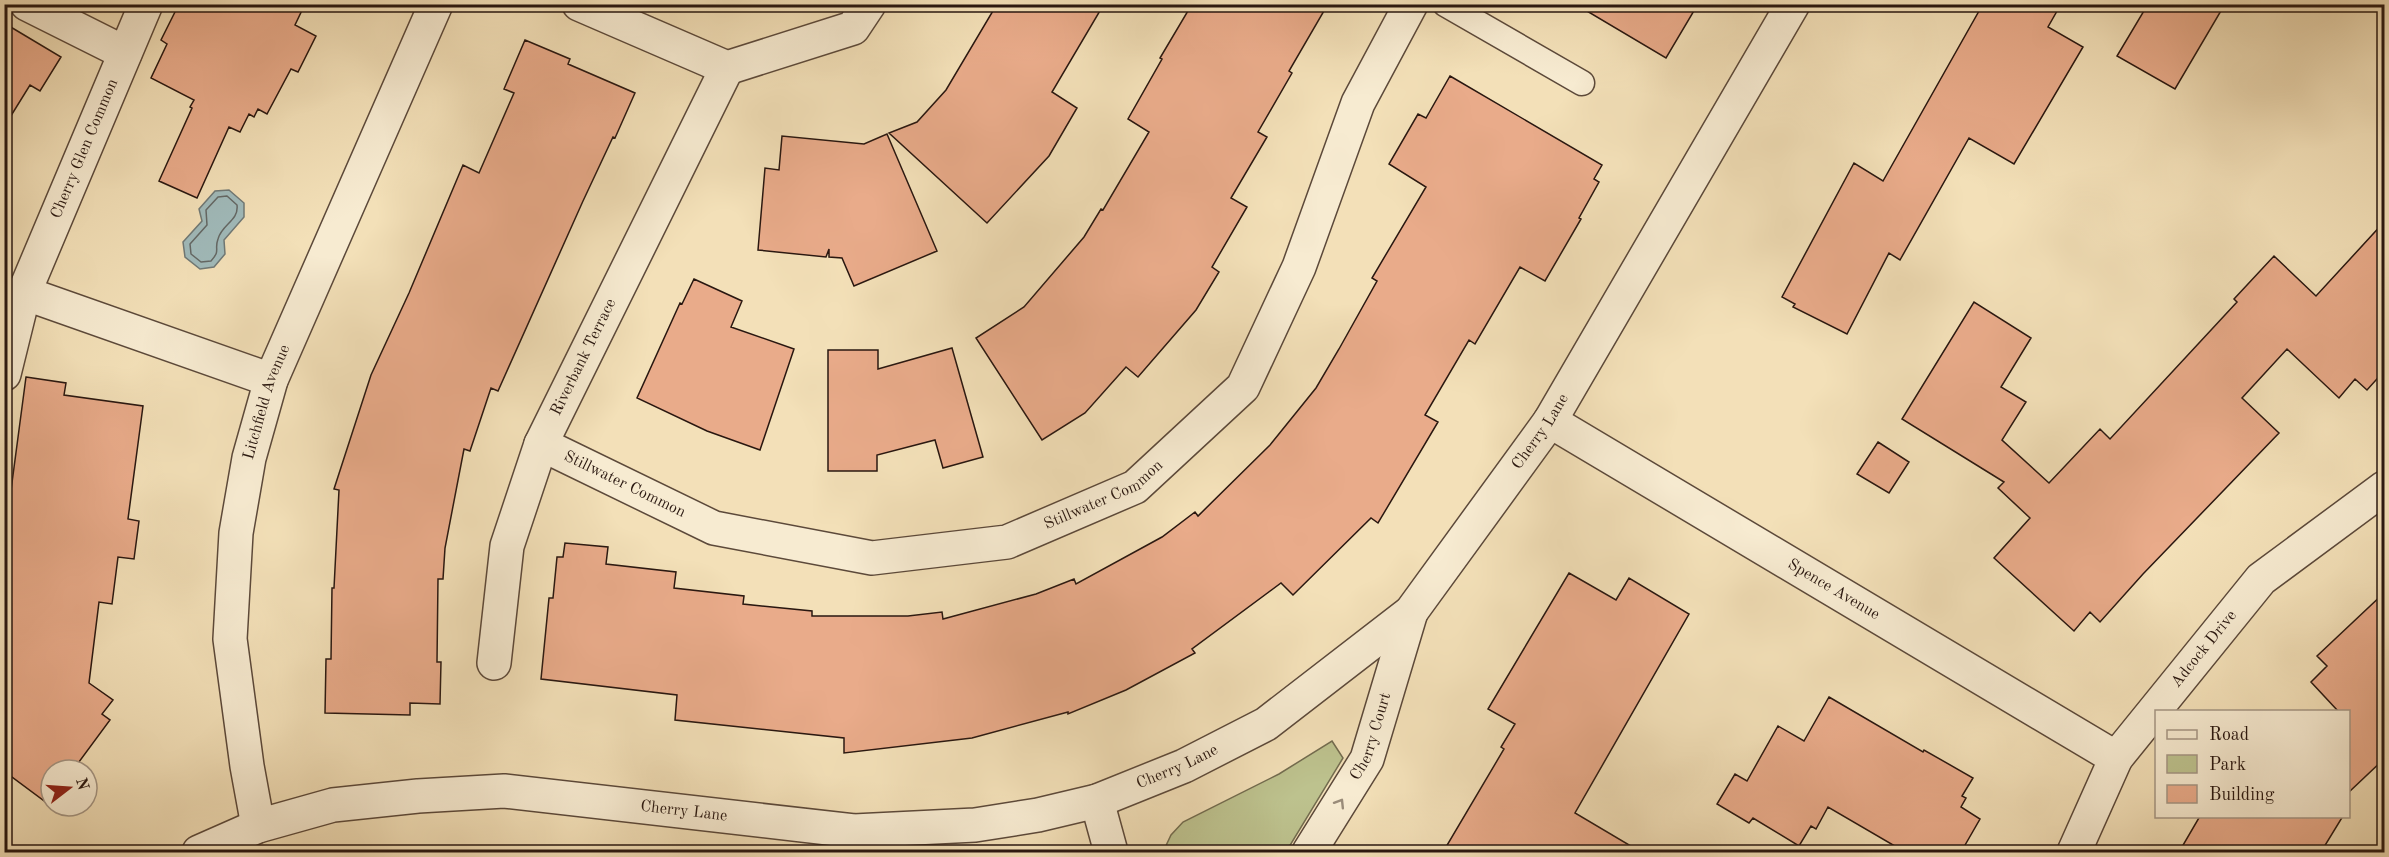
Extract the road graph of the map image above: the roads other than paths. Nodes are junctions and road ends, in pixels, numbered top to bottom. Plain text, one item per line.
1 (27, 4) edge
2 (147, 4) edge
3 (436, 4) edge
4 (579, 4) edge
5 (869, 4) edge
6 (1411, 4) edge
7 (1445, 4) edge
8 (1793, 4) edge
9 (125, 53) junction
10 (727, 68) junction
11 (1582, 83) dead end
12 (24, 293) junction
13 (4, 374) edge
14 (271, 380) junction
15 (1550, 421) junction
16 (541, 444) junction
17 (2385, 488) edge
18 (1411, 612) junction
19 (494, 663) dead end
20 (2116, 758) junction
21 (1097, 801) junction
22 (258, 826) junction
23 (854, 842) edge
24 (199, 852) edge
25 (1111, 852) edge
26 (1309, 852) edge
27 (2074, 852) edge

1 - 9 street
2 - 9 street, Cherry Glen Common
3 - 14 street, Litchfield Avenue
4 - 10 street
5 - 10 street
6 - 16 street, Stillwater Common
7 - 11 lane
8 - 15 street, Cherry Lane
9 - 12 street, Cherry Glen Common
10 - 16 street, Riverbank Terrace
12 - 13 street, Cherry Glen Common
12 - 14 street
14 - 22 street, Litchfield Avenue
15 - 18 street, Cherry Lane
15 - 20 street, Spence Avenue
16 - 19 street, Riverbank Terrace
17 - 20 street, Adcock Drive
18 - 21 street, Cherry Lane
26 -> 18 street, Cherry Court
20 - 27 street, Adcock Drive
21 - 23 street, Cherry Lane
21 - 25 street
22 - 23 street, Cherry Lane
22 - 24 street, Cherry Lane

